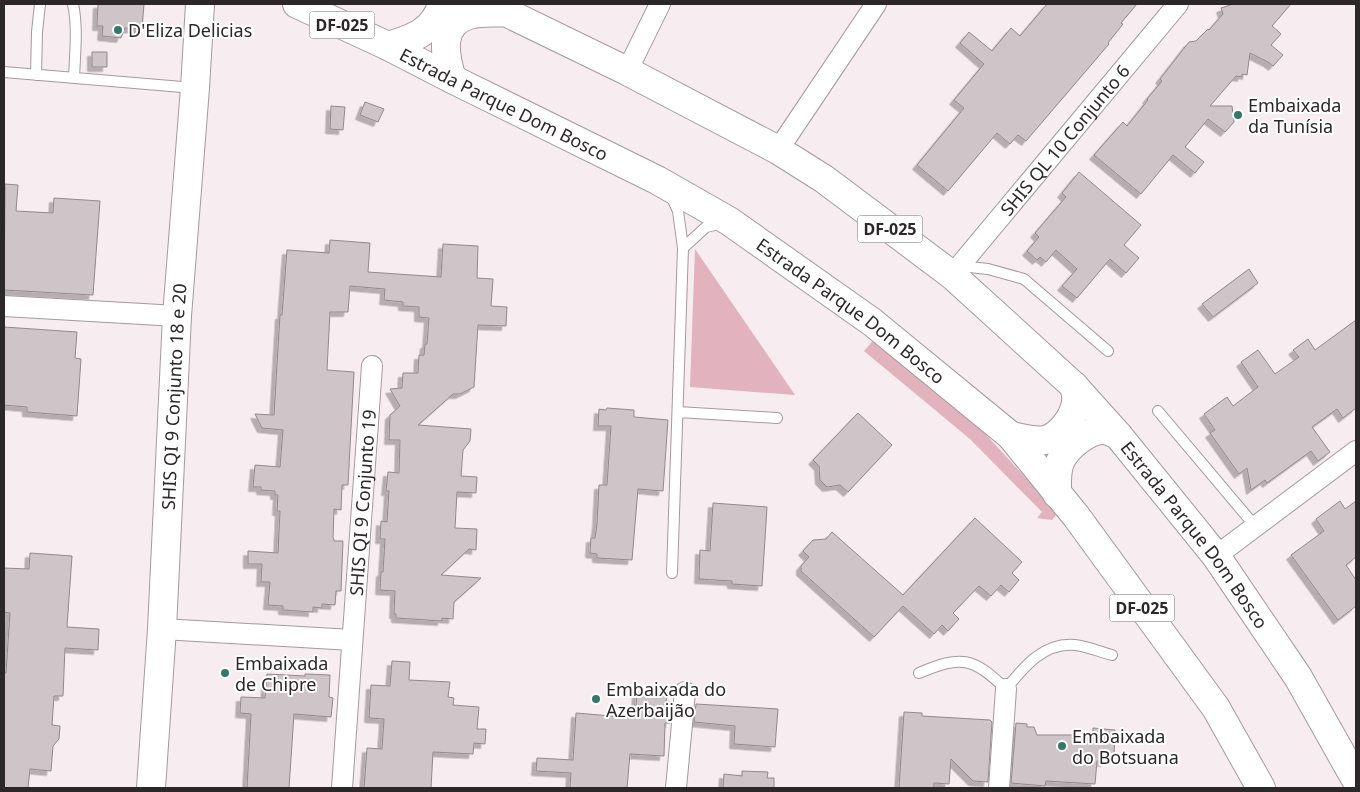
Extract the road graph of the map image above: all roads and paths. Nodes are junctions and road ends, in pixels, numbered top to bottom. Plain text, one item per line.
1 (40, 4) edge
2 (72, 4) edge
3 (200, 4) edge
4 (297, 4) edge
5 (442, 4) edge
6 (660, 4) edge
7 (876, 4) edge
8 (1178, 4) edge
9 (497, 8) edge
10 (388, 46) junction
11 (628, 71) junction
12 (4, 72) edge
13 (36, 75) junction
14 (74, 78) junction
15 (452, 79) junction
16 (195, 88) junction
17 (778, 150) junction
18 (657, 180) junction
19 (729, 221) junction
20 (683, 248) junction
21 (956, 271) junction
22 (4, 306) edge
23 (177, 316) junction
24 (1108, 351) dead end
25 (372, 366) dead end
26 (1074, 386) junction
27 (1158, 411) dead end
28 (678, 412) junction
29 (777, 418) dead end
30 (1118, 435) junction
31 (1011, 436) junction
32 (1356, 451) edge
33 (1057, 494) junction
34 (1255, 526) junction
35 (1216, 556) junction
36 (672, 573) dead end
37 (162, 629) junction
38 (352, 640) junction
39 (1112, 655) dead end
40 (919, 673) dead end
41 (1006, 689) junction
42 (685, 692) dead end
43 (1356, 780) edge
44 (151, 788) edge
45 (342, 788) edge
46 (676, 788) edge
47 (999, 788) edge
48 (1261, 788) edge

1 - 13 lane
2 - 14 lane
3 - 16 main road, SHIS QI 9 Conjunto 18 e 20
4 - 10 main road, Estrada Parque Dom Bosco / DF-025
5 - 10 main road
6 - 11 street
7 - 17 street
8 - 21 street, SHIS QL 10 Conjunto 6
9 - 11 main road, Estrada Parque Dom Bosco / DF-025
9 - 15 main road
10 - 15 main road, Estrada Parque Dom Bosco / DF-025
11 - 17 main road, Estrada Parque Dom Bosco / DF-025
12 - 13 lane
13 - 14 lane
14 - 16 lane
15 - 18 main road, Estrada Parque Dom Bosco / DF-025
16 - 23 main road, SHIS QI 9 Conjunto 18 e 20
17 - 21 main road, Estrada Parque Dom Bosco / DF-025
18 - 19 main road, Estrada Parque Dom Bosco / DF-025
18 - 20 lane
19 - 20 lane
19 - 31 main road, Estrada Parque Dom Bosco / DF-025
20 - 28 lane
21 - 24 lane
21 - 26 main road, Estrada Parque Dom Bosco / DF-025
22 - 23 street
23 - 37 main road, SHIS QI 9 Conjunto 18 e 20
25 - 38 street, SHIS QI 9 Conjunto 19
26 - 30 main road, Estrada Parque Dom Bosco / DF-025
26 - 31 main road
27 - 34 lane
28 - 29 lane
28 - 36 lane
30 - 33 main road
30 - 35 main road, Estrada Parque Dom Bosco / DF-025
31 - 33 main road, Estrada Parque Dom Bosco / DF-025
32 - 34 street
33 - 48 main road, Estrada Parque Dom Bosco / DF-025
34 - 35 street
35 - 43 main road, Estrada Parque Dom Bosco / DF-025
37 - 38 street
37 - 44 main road, SHIS QI 9 Conjunto 18 e 20
38 - 45 street, SHIS QI 9 Conjunto 19
39 - 41 lane
40 - 41 lane
41 - 47 street
42 - 46 street

